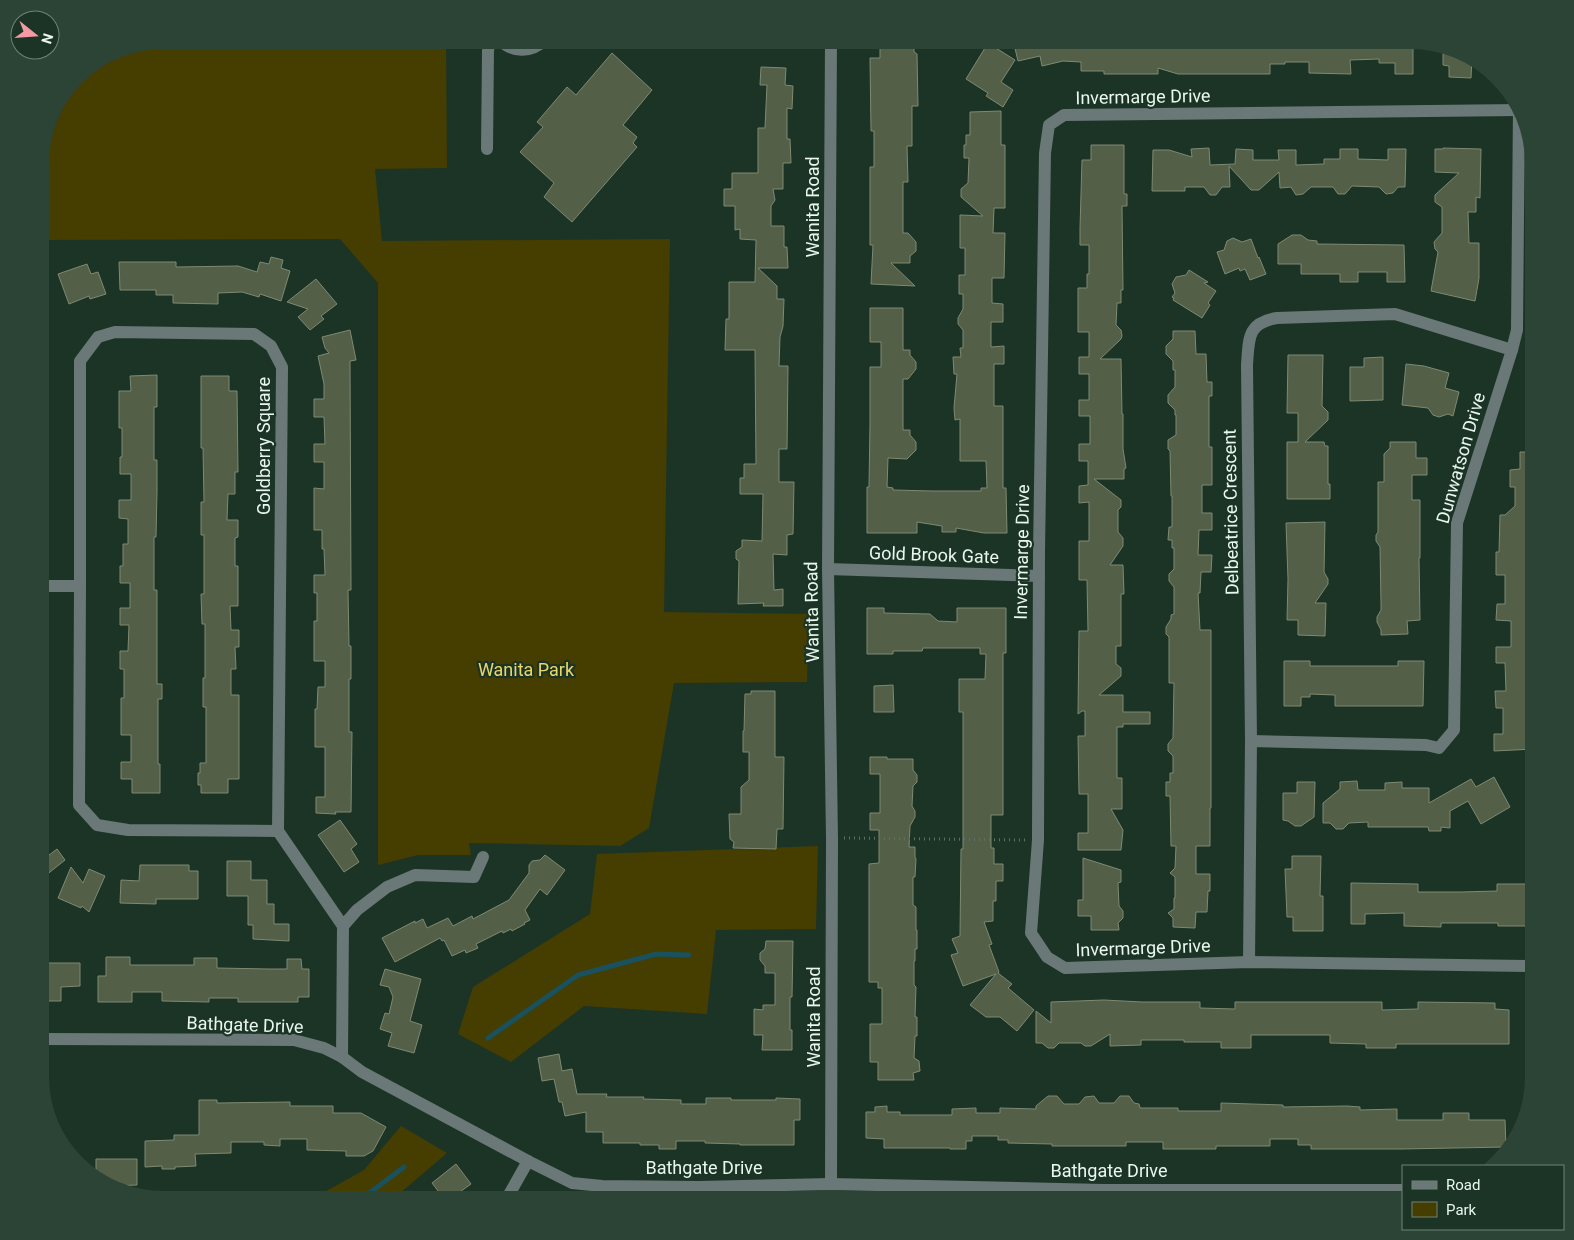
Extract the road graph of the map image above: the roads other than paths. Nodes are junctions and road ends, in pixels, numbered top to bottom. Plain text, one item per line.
1 (488, 49) edge
2 (515, 49) edge
3 (532, 49) edge
4 (831, 49) edge
5 (1511, 108) edge
6 (1519, 125) edge
7 (487, 149) dead end
8 (1512, 350) junction
9 (828, 569) junction
10 (1039, 576) junction
11 (49, 586) edge
12 (80, 586) junction
13 (1251, 741) junction
14 (278, 831) junction
15 (482, 857) dead end
16 (343, 926) junction
17 (1249, 962) junction
18 (1525, 966) edge
19 (49, 1039) edge
20 (342, 1057) junction
21 (528, 1161) junction
22 (831, 1184) junction
23 (699, 1187) junction
24 (1402, 1190) edge
25 (511, 1191) edge
26 (699, 1191) edge
27 (1016, 1191) edge
28 (1387, 1191) edge

1 - 7 street
2 - 3 street
4 - 9 street, Wanita Road
5 - 10 street, Invermarge Drive
6 - 8 street, Dunwatson Drive
8 - 13 street, Dunwatson Drive
8 - 13 street, Delbeatrice Crescent
9 - 10 street, Gold Brook Gate
9 - 22 street, Wanita Road
10 - 17 street, Invermarge Drive
11 - 12 street
12 - 14 street, Goldberry Square
12 - 14 street, Goldberry Square
13 - 17 street, Delbeatrice Crescent
14 - 16 street
15 - 16 street
16 - 20 street
17 - 18 street, Invermarge Drive
19 - 20 street, Bathgate Drive
20 - 21 street, Bathgate Drive
21 - 23 street, Bathgate Drive
21 - 25 street
22 - 23 street, Bathgate Drive
22 - 27 street, Bathgate Drive
23 - 26 street
24 - 28 street, Bathgate Drive

